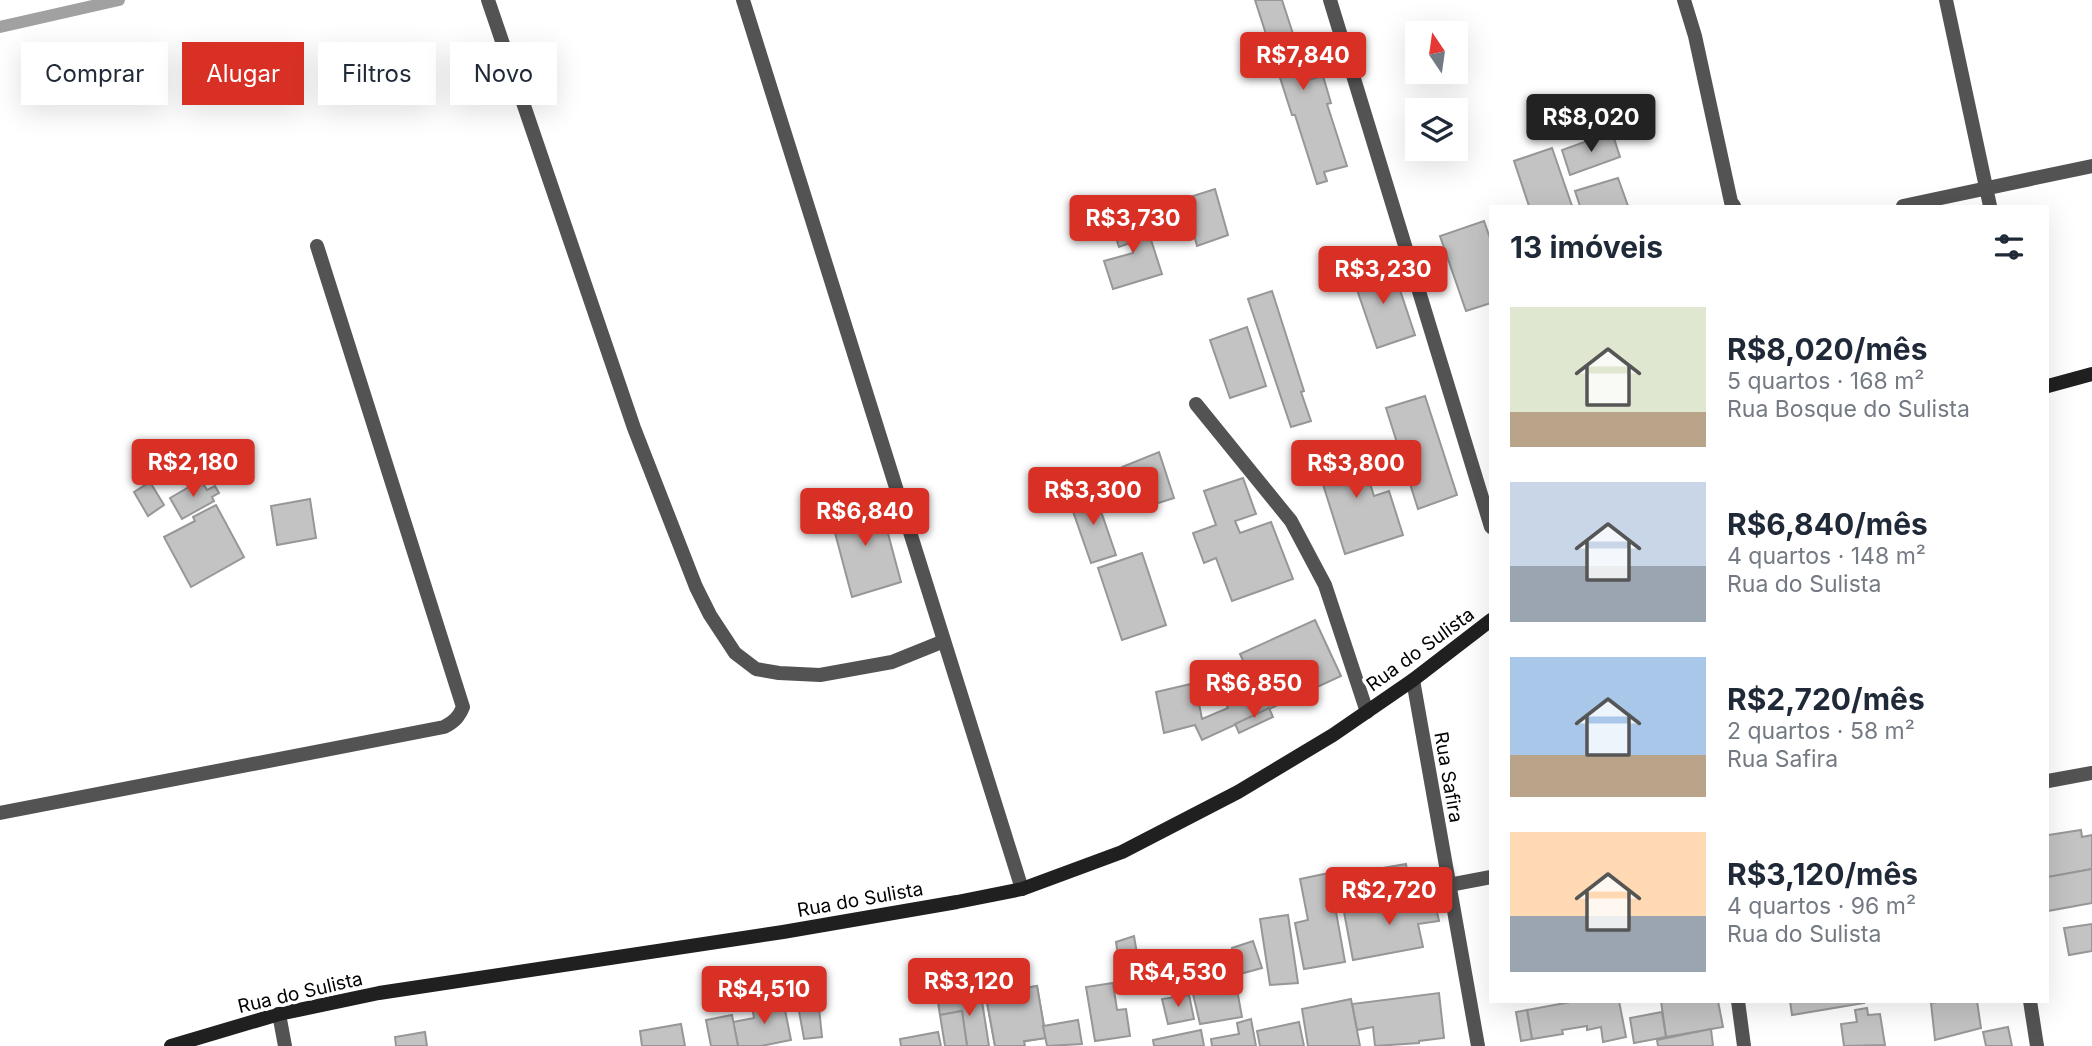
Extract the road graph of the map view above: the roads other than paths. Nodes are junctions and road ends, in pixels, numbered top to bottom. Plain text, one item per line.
1 (488, 0) edge
2 (743, 0) edge
3 (1330, 0) edge
4 (1684, 0) edge
5 (1946, 0) edge
6 (2092, 166) edge
7 (1987, 188) junction
8 (1733, 205) edge
9 (1908, 205) edge
10 (1990, 205) edge
11 (317, 246) dead end
12 (2092, 374) edge
13 (2049, 386) edge
14 (1196, 404) dead end
15 (1489, 520) edge
16 (1489, 623) edge
17 (944, 641) junction
18 (1413, 680) junction
19 (1367, 712) junction
20 (2092, 773) edge
21 (2049, 781) edge
22 (0, 813) edge
23 (1489, 877) edge
24 (1449, 886) junction
25 (1022, 889) junction
26 (1738, 1003) edge
27 (2030, 1003) edge
28 (279, 1014) junction
29 (172, 1046) edge
30 (285, 1046) edge
31 (1478, 1046) edge
32 (1744, 1046) edge
33 (2037, 1046) edge

1 - 17 street
2 - 17 street
3 - 15 street
4 - 8 street
5 - 7 street
6 - 7 street
7 - 9 street
7 - 10 street
11 - 22 street
12 - 13 street
14 - 19 street
16 - 18 street, Rua do Sulista
17 - 25 street
18 - 19 street, Rua do Sulista
18 - 24 street, Rua Safira
19 - 25 street, Rua do Sulista
20 - 21 street
23 - 24 street
24 - 31 street, Rua Safira
25 - 28 street, Rua do Sulista
26 - 32 street
27 - 33 street
28 - 29 street, Rua do Sulista
28 - 30 street

